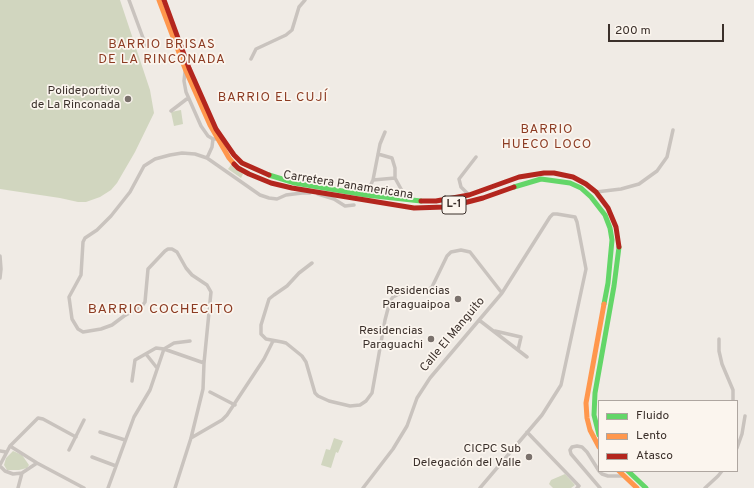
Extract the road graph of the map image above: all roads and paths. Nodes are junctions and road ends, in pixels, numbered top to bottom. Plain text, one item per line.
1 (129, 0) edge
2 (159, 0) edge
3 (164, 0) edge
4 (305, 0) edge
5 (146, 46) dead end
6 (251, 59) dead end
7 (186, 71) junction
8 (188, 98) junction
9 (171, 111) dead end
10 (673, 130) dead end
11 (385, 132) dead end
12 (215, 139) junction
13 (378, 154) junction
14 (476, 157) dead end
15 (207, 158) junction
16 (395, 178) junction
17 (373, 180) junction
18 (461, 187) junction
19 (596, 192) junction
20 (366, 195) junction
21 (469, 195) junction
22 (335, 197) junction
23 (459, 197) junction
24 (407, 200) junction
25 (354, 205) dead end
26 (0, 256) edge
27 (312, 263) dead end
28 (0, 278) edge
29 (502, 293) junction
30 (479, 320) junction
31 (493, 331) junction
32 (719, 339) dead end
33 (190, 341) dead end
34 (273, 341) junction
35 (164, 349) junction
36 (518, 350) junction
37 (146, 354) junction
38 (527, 357) dead end
39 (204, 363) junction
40 (157, 368) junction
41 (132, 381) dead end
42 (210, 392) dead end
43 (733, 400) edge
44 (235, 405) junction
45 (745, 416) dead end
46 (84, 420) dead end
47 (598, 431) edge
48 (100, 432) dead end
49 (527, 432) junction
50 (76, 437) junction
51 (191, 438) junction
52 (125, 440) junction
53 (598, 445) edge
54 (738, 445) edge
55 (10, 446) junction
56 (0, 450) edge
57 (69, 450) dead end
58 (6, 452) junction
59 (92, 457) dead end
60 (37, 463) junction
61 (0, 465) edge
62 (116, 466) junction
63 (598, 469) edge
64 (600, 472) edge
65 (620, 472) edge
66 (629, 472) edge
67 (722, 472) edge
68 (22, 473) junction
69 (625, 476) junction
70 (578, 487) edge
71 (18, 488) edge
72 (84, 488) edge
73 (108, 488) edge
74 (175, 488) edge
75 (363, 488) edge
76 (480, 488) edge
77 (600, 488) edge
78 (637, 488) edge
79 (646, 488) edge
80 (705, 488) edge

1 - 5 street
2 - 7 main road, Carretera Panamericana / L-1
3 - 20 main road, Carretera Panamericana / L-1
4 - 6 street
7 - 8 street
7 - 12 main road, Carretera Panamericana / L-1
8 - 9 street
8 - 12 street
10 - 19 street
11 - 13 street
12 - 15 street
12 - 22 main road, Carretera Panamericana / L-1
13 - 16 street
13 - 17 street
14 - 18 street
15 - 22 street
15 - 39 street
16 - 17 street
16 - 24 street
17 - 20 street
18 - 21 street
18 - 23 street
19 - 21 main road, Carretera Panamericana / L-1
19 - 47 main road, Carretera Panamericana / L-1
20 - 24 main road, Carretera Panamericana / L-1
21 - 23 main road, Carretera Panamericana / L-1
22 - 25 street
22 - 53 main road, Carretera Panamericana / L-1
23 - 24 main road, Carretera Panamericana / L-1
26 - 28 street
27 - 34 street
29 - 30 street, Calle El Manguito
29 - 34 street
29 - 49 street, Calle El Manguito
30 - 31 street
30 - 75 street, Calle El Manguito
31 - 36 street
31 - 36 street
32 - 43 street
33 - 35 street
34 - 44 street
35 - 37 street
35 - 39 street
35 - 40 street
36 - 38 street
37 - 40 street
37 - 41 street
39 - 51 street
40 - 52 street
42 - 44 street
44 - 51 street
45 - 54 street
46 - 50 street
48 - 52 street
49 - 70 street
49 - 76 street
50 - 55 street
50 - 57 street
51 - 74 street
52 - 62 street
55 - 58 street
55 - 60 street
56 - 58 street
58 - 61 street
59 - 62 street
60 - 68 street
60 - 72 street
61 - 68 street
62 - 73 street
63 - 77 street
64 - 69 street
65 - 69 main road
66 - 79 main road
67 - 80 street
68 - 71 street
69 - 78 main road

